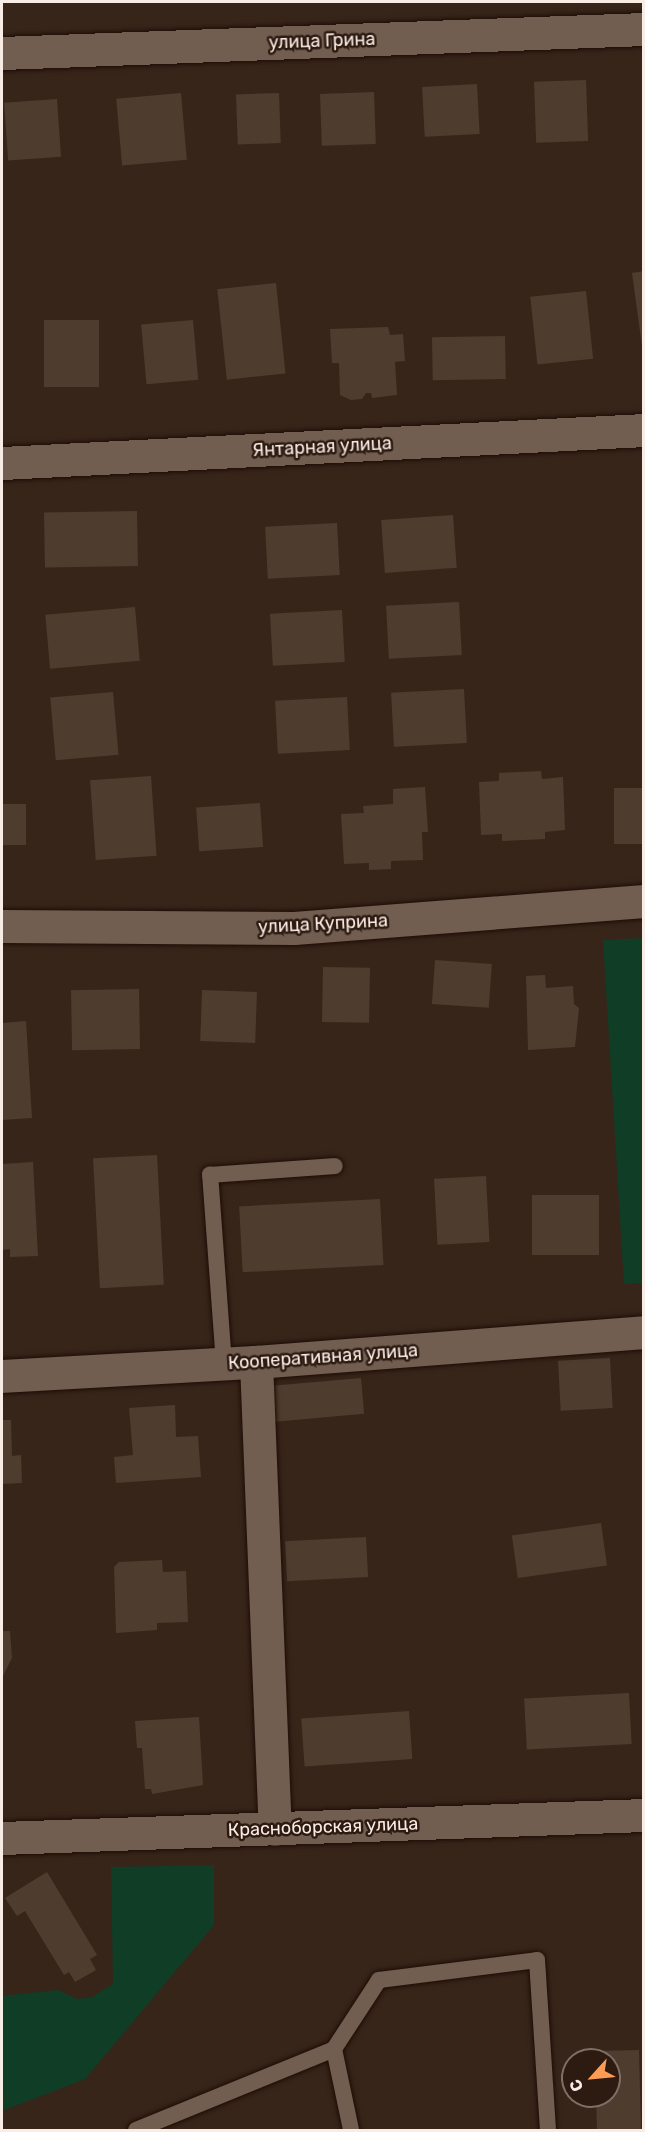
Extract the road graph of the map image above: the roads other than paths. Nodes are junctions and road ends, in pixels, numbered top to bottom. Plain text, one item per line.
1 (644, 29) edge
2 (2, 53) edge
3 (644, 430) edge
4 (2, 464) edge
5 (644, 901) edge
6 (2, 926) edge
7 (335, 1166) dead end
8 (644, 1332) edge
9 (240, 1363) junction
10 (2, 1377) edge
11 (644, 1815) edge
12 (275, 1829) junction
13 (2, 1838) edge
14 (334, 2049) junction
15 (136, 2130) edge
16 (351, 2130) edge
17 (548, 2130) edge

1 - 2 street, улица Грина
3 - 4 street, Янтарная улица
5 - 6 street, улица Куприна
7 - 9 lane
8 - 9 street, Кооперативная улица
9 - 10 street, Кооперативная улица
9 - 12 street
11 - 12 street, Красноборская улица
12 - 13 street, Красноборская улица
14 - 15 lane
14 - 16 lane
14 - 17 lane

